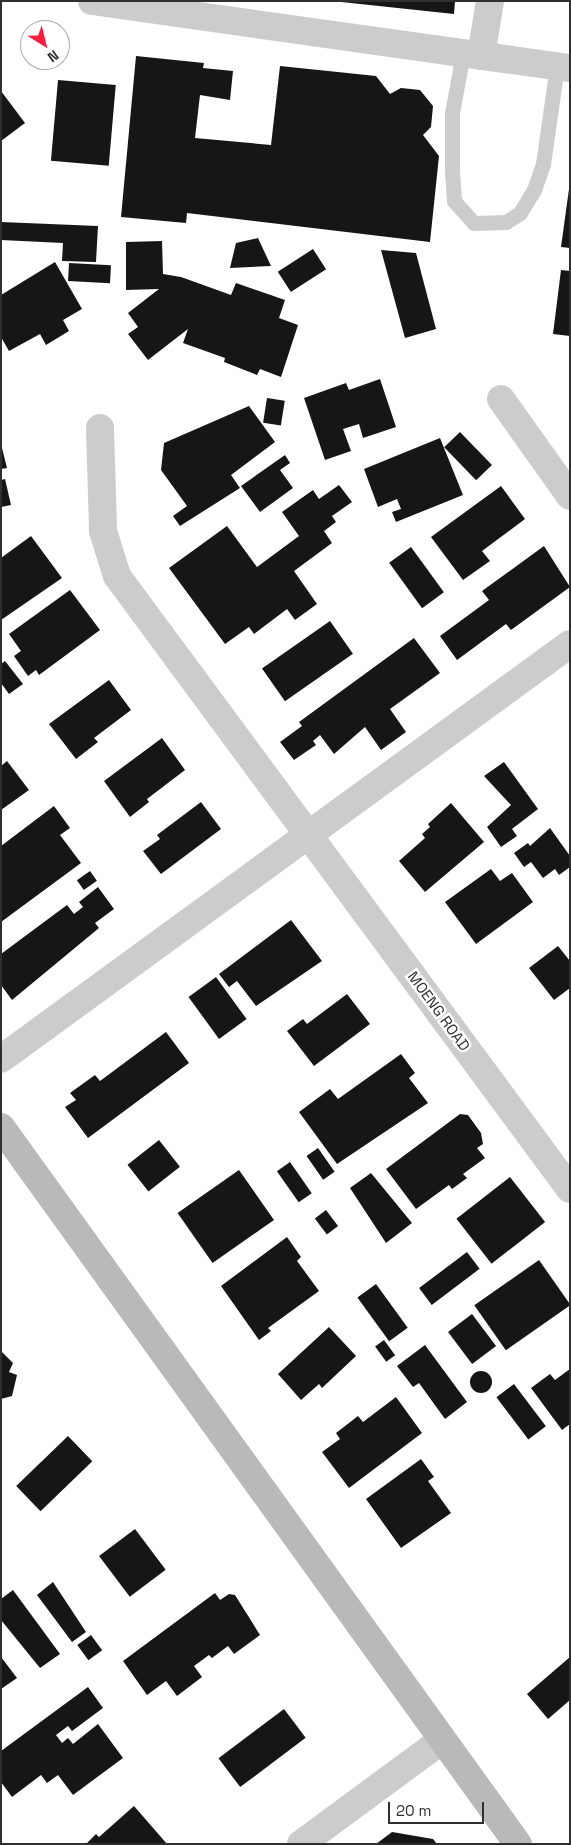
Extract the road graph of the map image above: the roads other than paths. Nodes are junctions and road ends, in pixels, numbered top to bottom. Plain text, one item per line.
1 (490, 1) edge
2 (103, 2) edge
3 (472, 54) junction
4 (563, 67) edge
5 (501, 399) dead end
6 (100, 428) dead end
7 (570, 496) edge
8 (570, 644) edge
9 (308, 833) junction
10 (1, 1059) edge
11 (1, 1127) edge
12 (570, 1189) edge
13 (442, 1740) junction
14 (301, 1844) edge
15 (518, 1844) edge

1 - 3 street
2 - 3 street
3 - 4 street
3 - 4 lane
5 - 7 street
6 - 9 street, MOENG ROAD
8 - 9 street
9 - 10 street
9 - 12 street, MOENG ROAD
11 - 13 street
13 - 14 street
13 - 15 street

